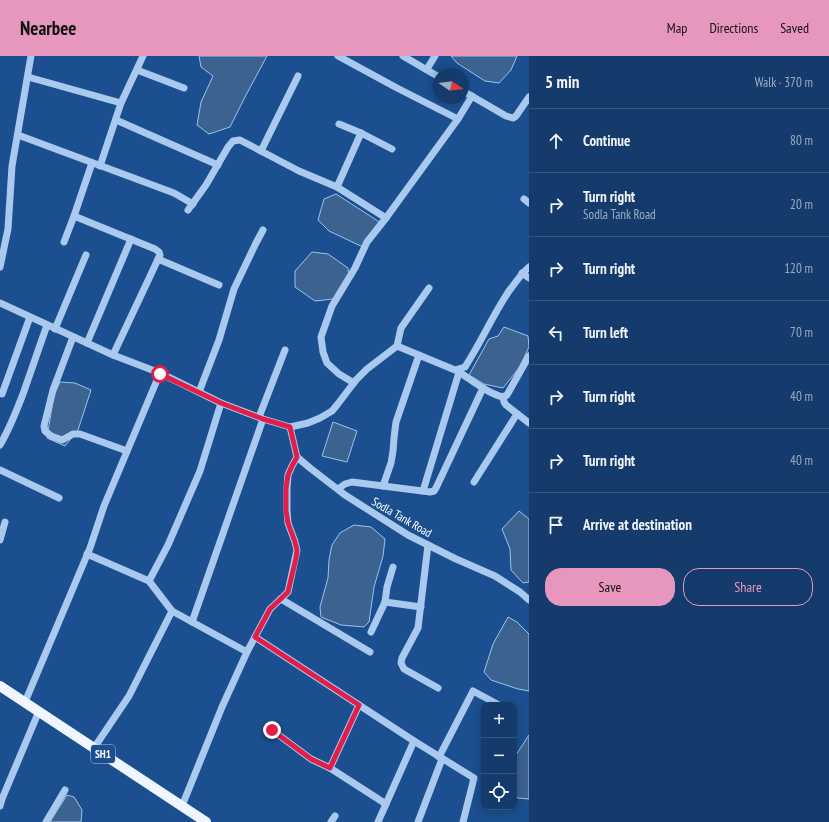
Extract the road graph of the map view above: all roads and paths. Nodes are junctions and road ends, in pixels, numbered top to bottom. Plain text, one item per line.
1 (31, 56) edge
2 (143, 56) edge
3 (338, 56) edge
4 (403, 56) edge
5 (435, 56) edge
6 (427, 69) junction
7 (137, 70) junction
8 (433, 73) edge
9 (298, 76) dead end
10 (28, 77) junction
11 (184, 88) dead end
12 (469, 94) edge
13 (472, 96) junction
14 (529, 97) edge
15 (121, 104) junction
16 (458, 119) junction
17 (116, 120) junction
18 (339, 124) dead end
19 (361, 133) junction
20 (18, 135) junction
21 (392, 149) dead end
22 (261, 151) junction
23 (92, 163) junction
24 (218, 165) junction
25 (100, 166) junction
26 (337, 187) junction
27 (193, 204) junction
28 (188, 210) dead end
29 (74, 216) junction
30 (386, 218) junction
31 (264, 230) dead end
32 (131, 239) junction
33 (64, 242) dead end
34 (86, 255) dead end
35 (158, 259) junction
36 (0, 267) edge
37 (529, 267) edge
38 (522, 273) junction
39 (529, 278) edge
40 (219, 285) dead end
41 (429, 288) dead end
42 (0, 303) edge
43 (30, 317) junction
44 (47, 325) junction
45 (56, 329) junction
46 (73, 337) junction
47 (87, 343) junction
48 (397, 346) junction
49 (285, 350) dead end
50 (113, 355) junction
51 (419, 355) junction
52 (529, 356) edge
53 (460, 370) junction
54 (160, 374) junction
55 (354, 383) junction
56 (483, 388) junction
57 (199, 392) junction
58 (2, 394) dead end
59 (503, 397) junction
60 (221, 403) junction
61 (517, 414) junction
62 (261, 418) junction
63 (529, 423) edge
64 (290, 427) junction
65 (2, 437) edge
66 (0, 445) edge
67 (127, 451) junction
68 (297, 457) junction
69 (0, 470) edge
70 (474, 482) dead end
71 (383, 486) junction
72 (338, 489) junction
73 (423, 491) junction
74 (59, 498) dead end
75 (5, 522) dead end
76 (0, 540) edge
77 (428, 545) junction
78 (87, 554) junction
79 (393, 567) dead end
80 (149, 581) junction
81 (280, 599) junction
82 (529, 600) edge
83 (385, 602) junction
84 (421, 607) junction
85 (172, 611) junction
86 (192, 622) junction
87 (371, 632) dead end
88 (255, 637) junction
89 (247, 652) junction
90 (370, 652) dead end
91 (0, 686) edge
92 (438, 688) dead end
93 (25, 702) junction
94 (493, 702) edge
95 (359, 705) junction
96 (39, 711) junction
97 (272, 730) dead end
98 (414, 741) junction
99 (94, 748) junction
100 (441, 758) junction
101 (330, 768) junction
102 (65, 790) dead end
103 (386, 804) junction
104 (0, 806) edge
105 (182, 806) junction
106 (46, 822) edge
107 (206, 822) edge
108 (378, 822) edge
109 (418, 822) edge
110 (463, 822) edge

1 - 10 street
2 - 7 street
3 - 16 street
4 - 6 street
5 - 6 street
6 - 8 street
7 - 11 street
7 - 15 street
9 - 22 street
10 - 15 street
10 - 20 street
12 - 13 street
13 - 14 street
13 - 16 street
15 - 17 street
16 - 30 street
17 - 24 street
17 - 25 street
18 - 19 street
19 - 21 street
19 - 26 street
20 - 23 street
20 - 36 street
22 - 24 street
22 - 26 street
23 - 25 street
23 - 29 street
24 - 27 street
25 - 27 street
26 - 30 street
27 - 28 street
29 - 32 street
29 - 33 street
30 - 55 street
31 - 57 street
32 - 35 street
32 - 47 street
34 - 45 street
35 - 40 street
35 - 50 street
37 - 38 street
38 - 39 street
38 - 53 street
41 - 48 street
42 - 43 street
43 - 44 street
43 - 58 street
44 - 45 street
44 - 65 street
45 - 46 street
46 - 47 street
46 - 67 street
47 - 50 street
48 - 51 street
48 - 55 street
49 - 62 street
50 - 54 street
51 - 53 street
51 - 71 street
52 - 59 street
53 - 56 street
53 - 73 street
54 - 57 street
54 - 67 street
55 - 64 street
56 - 59 street
56 - 73 street
57 - 60 street
59 - 61 street
60 - 62 street
60 - 80 street
61 - 63 street
61 - 70 street
62 - 64 street
62 - 86 street
64 - 68 street
65 - 66 street
67 - 78 street
68 - 72 street, Sodla Tank Road
68 - 81 street
69 - 74 street
71 - 72 street
71 - 73 street
72 - 77 street, Sodla Tank Road
75 - 76 street
77 - 82 street, Sodla Tank Road
77 - 84 street
78 - 80 street
78 - 93 street
79 - 83 street
80 - 85 street
81 - 88 street
81 - 90 street
83 - 84 street
83 - 87 street
84 - 92 street
85 - 86 street
85 - 99 street
86 - 89 street
88 - 89 street
88 - 95 street
89 - 105 street
91 - 93 main road, SH1
93 - 96 main road, SH1
94 - 100 street
95 - 98 street
95 - 101 street
96 - 99 main road, SH1
96 - 104 street
97 - 101 street
98 - 100 street
98 - 103 street
99 - 105 main road, SH1
100 - 109 street
100 - 110 street
101 - 103 street
102 - 106 street
103 - 108 street
105 - 107 main road, SH1

